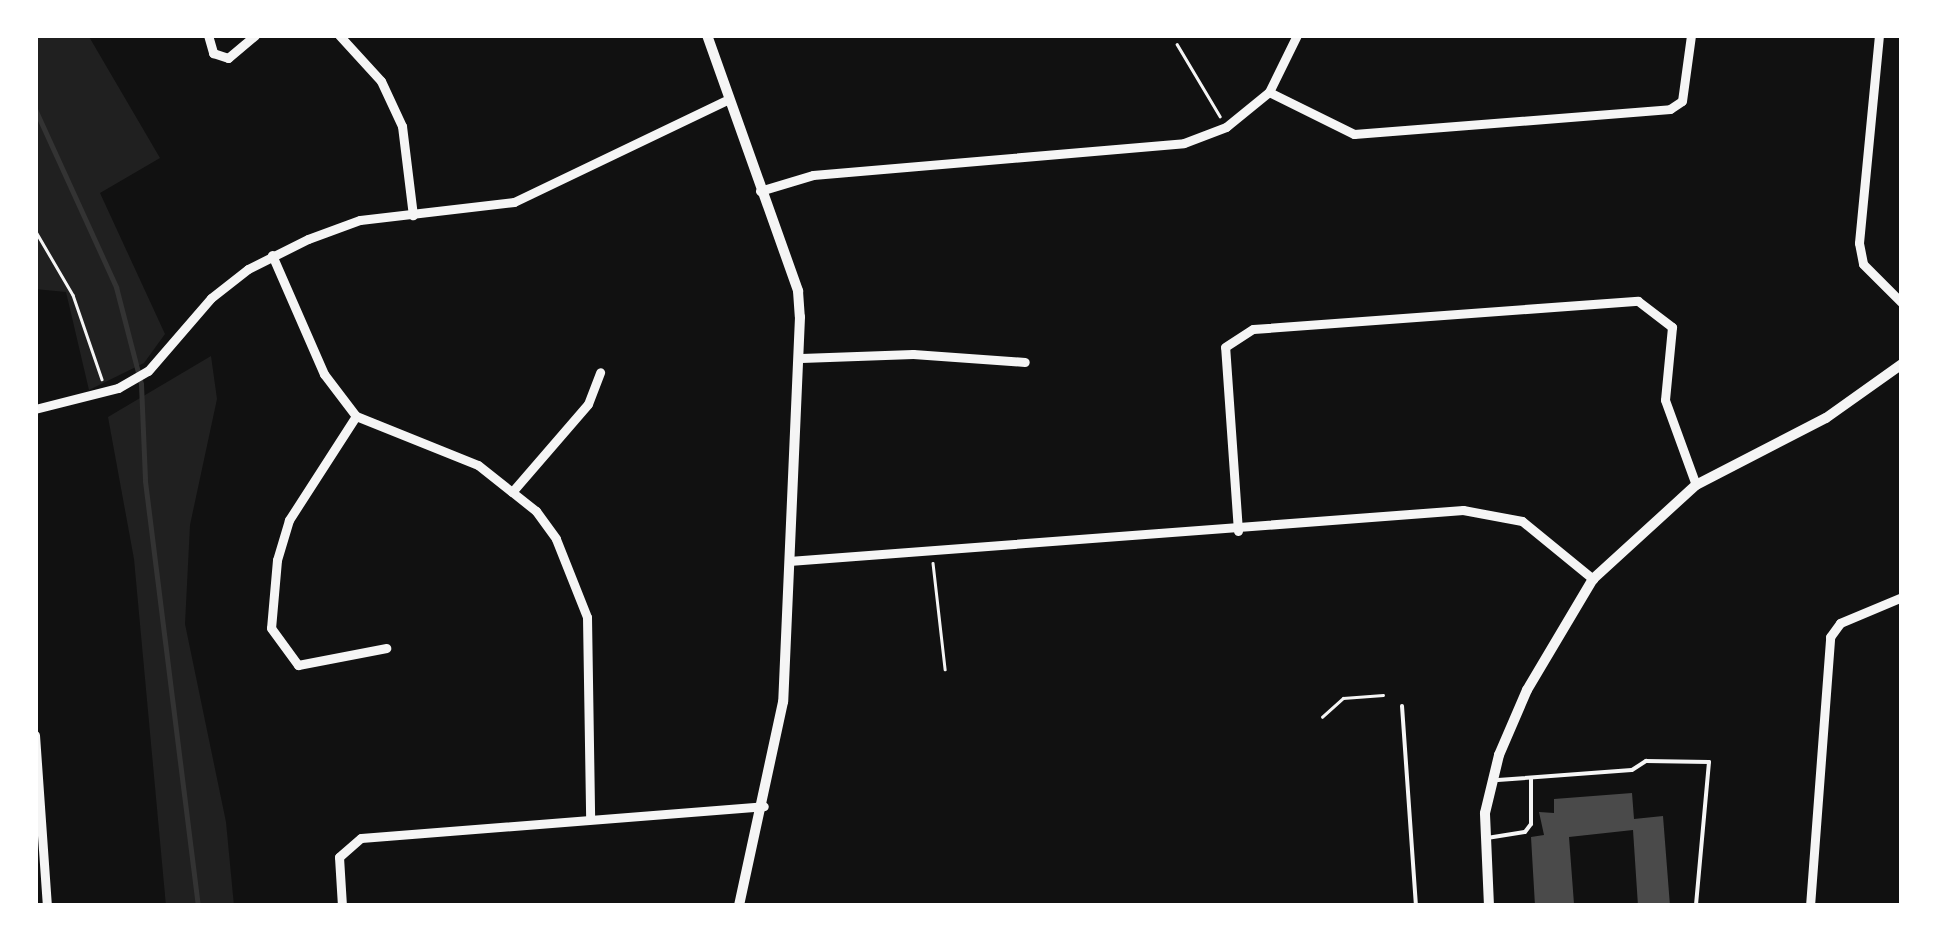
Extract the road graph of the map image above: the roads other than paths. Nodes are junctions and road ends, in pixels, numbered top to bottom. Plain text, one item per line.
1 (208, 35) edge
2 (254, 35) edge
3 (339, 35) edge
4 (707, 35) edge
5 (1297, 35) edge
6 (1691, 35) edge
7 (1878, 35) edge
8 (1269, 92) junction
9 (725, 101) junction
10 (759, 191) junction
11 (413, 216) junction
12 (272, 255) junction
13 (1902, 303) edge
14 (801, 358) junction
15 (1025, 362) dead end
16 (1902, 364) edge
17 (600, 372) dead end
18 (35, 409) edge
19 (356, 416) junction
20 (1696, 485) junction
21 (512, 492) junction
22 (1238, 531) junction
23 (789, 561) junction
24 (1593, 579) junction
25 (1902, 597) edge
26 (386, 648) dead end
27 (1402, 706) dead end
28 (35, 735) edge
29 (1531, 778) junction
30 (1493, 781) junction
31 (764, 806) junction
32 (590, 820) junction
33 (1486, 838) junction
34 (47, 906) edge
35 (342, 906) edge
36 (739, 906) edge
37 (1416, 906) edge
38 (1489, 906) edge
39 (1696, 906) edge
40 (1810, 906) edge

1 - 2 street
3 - 11 street
4 - 9 street
5 - 8 street
6 - 8 street
7 - 13 street
8 - 10 street
9 - 10 street
9 - 11 street
10 - 14 street
11 - 12 street
12 - 18 street
12 - 19 street
14 - 15 street
14 - 23 street
16 - 20 street
17 - 21 street
19 - 21 street
19 - 26 street
20 - 22 street
20 - 24 street
21 - 32 street
22 - 23 street
22 - 24 street
23 - 31 street
24 - 30 street
25 - 40 street
27 - 37 lane
28 - 34 street
29 - 30 lane
29 - 33 lane
29 - 39 lane
30 - 33 street
31 - 32 street
31 - 36 street
32 - 35 street
33 - 38 street

